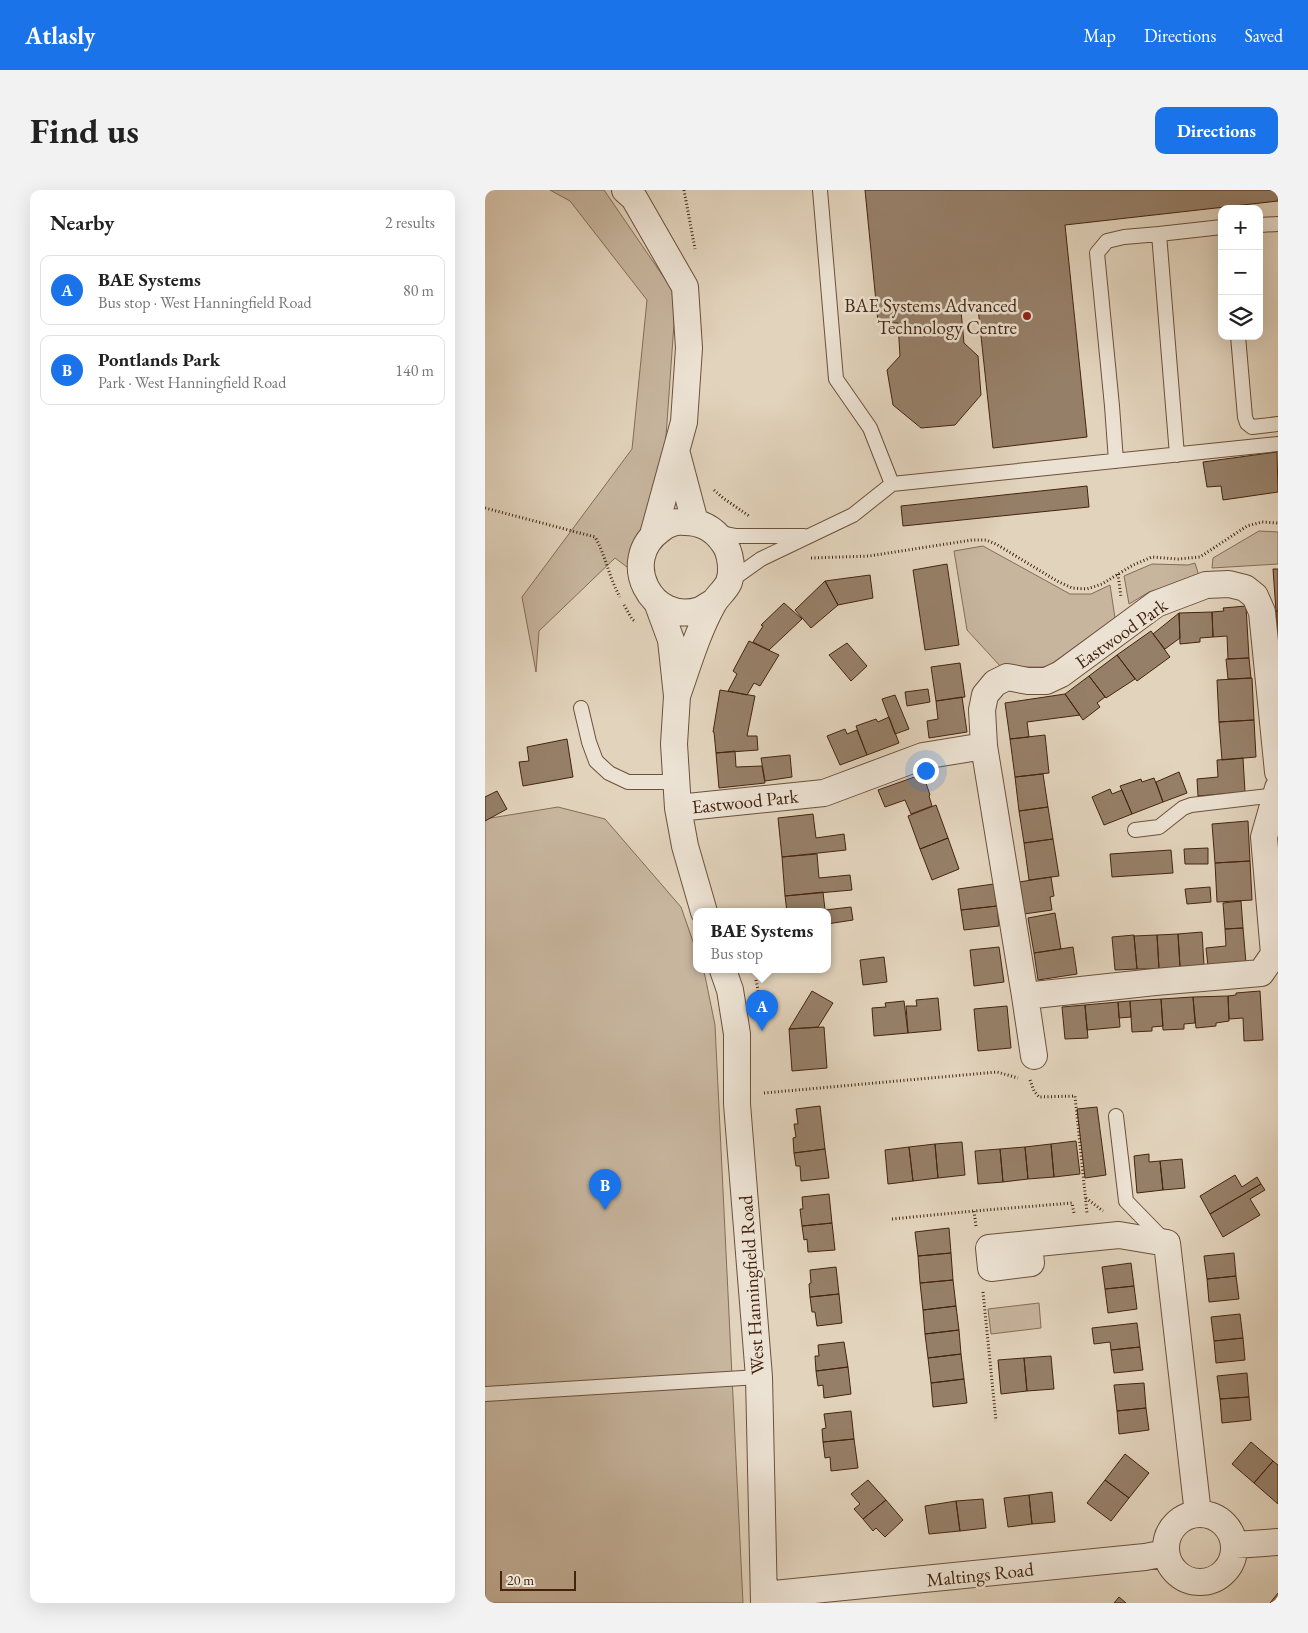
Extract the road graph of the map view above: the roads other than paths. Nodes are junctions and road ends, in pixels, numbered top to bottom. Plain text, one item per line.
1 (820, 190) edge
2 (634, 193) edge
3 (1278, 224) edge
4 (1263, 225) edge
5 (1218, 227) edge
6 (1159, 234) junction
7 (1237, 340) edge
8 (1278, 424) edge
9 (1278, 444) edge
10 (677, 453) junction
11 (1177, 455) junction
12 (1116, 461) junction
13 (891, 484) junction
14 (705, 527) junction
15 (653, 535) junction
16 (809, 536) junction
17 (729, 581) junction
18 (657, 602) junction
19 (714, 602) junction
20 (677, 696) junction
21 (581, 708) dead end
22 (985, 746) junction
23 (676, 782) junction
24 (1277, 785) edge
25 (678, 808) junction
26 (1135, 830) dead end
27 (703, 908) edge
28 (724, 973) edge
29 (1025, 996) junction
30 (1034, 1056) dead end
31 (1117, 1116) dead end
32 (1167, 1243) junction
33 (1029, 1245) dead end
34 (759, 1377) junction
35 (485, 1394) edge
36 (1198, 1514) junction
37 (1278, 1542) edge
38 (1235, 1545) junction
39 (1166, 1553) junction
40 (1205, 1593) edge
41 (764, 1599) edge

1 - 13 lane
2 - 10 street
3 - 4 lane
5 - 6 lane
6 - 11 lane
6 - 12 lane
7 - 8 lane
9 - 11 lane
10 - 14 street
10 - 15 street
11 - 12 lane
12 - 13 lane
13 - 16 lane
14 - 15 street
14 - 16 lane
14 - 17 street
15 - 18 street
16 - 17 lane
17 - 19 street
18 - 19 street
18 - 20 street
19 - 20 street
20 - 23 street
21 - 23 lane
22 - 24 street, Eastwood Park
22 - 25 street, Eastwood Park
22 - 29 street, Eastwood Park
23 - 25 street
24 - 26 lane
24 - 29 street, Eastwood Park
25 - 27 street
28 - 34 street, West Hanningfield Road
29 - 30 street, Eastwood Park
31 - 32 lane
32 - 33 street
32 - 36 street
34 - 35 lane
34 - 41 street, West Hanningfield Road
36 - 38 street
36 - 39 street
37 - 38 street
38 - 40 street
39 - 40 street
39 - 41 street, Maltings Road

